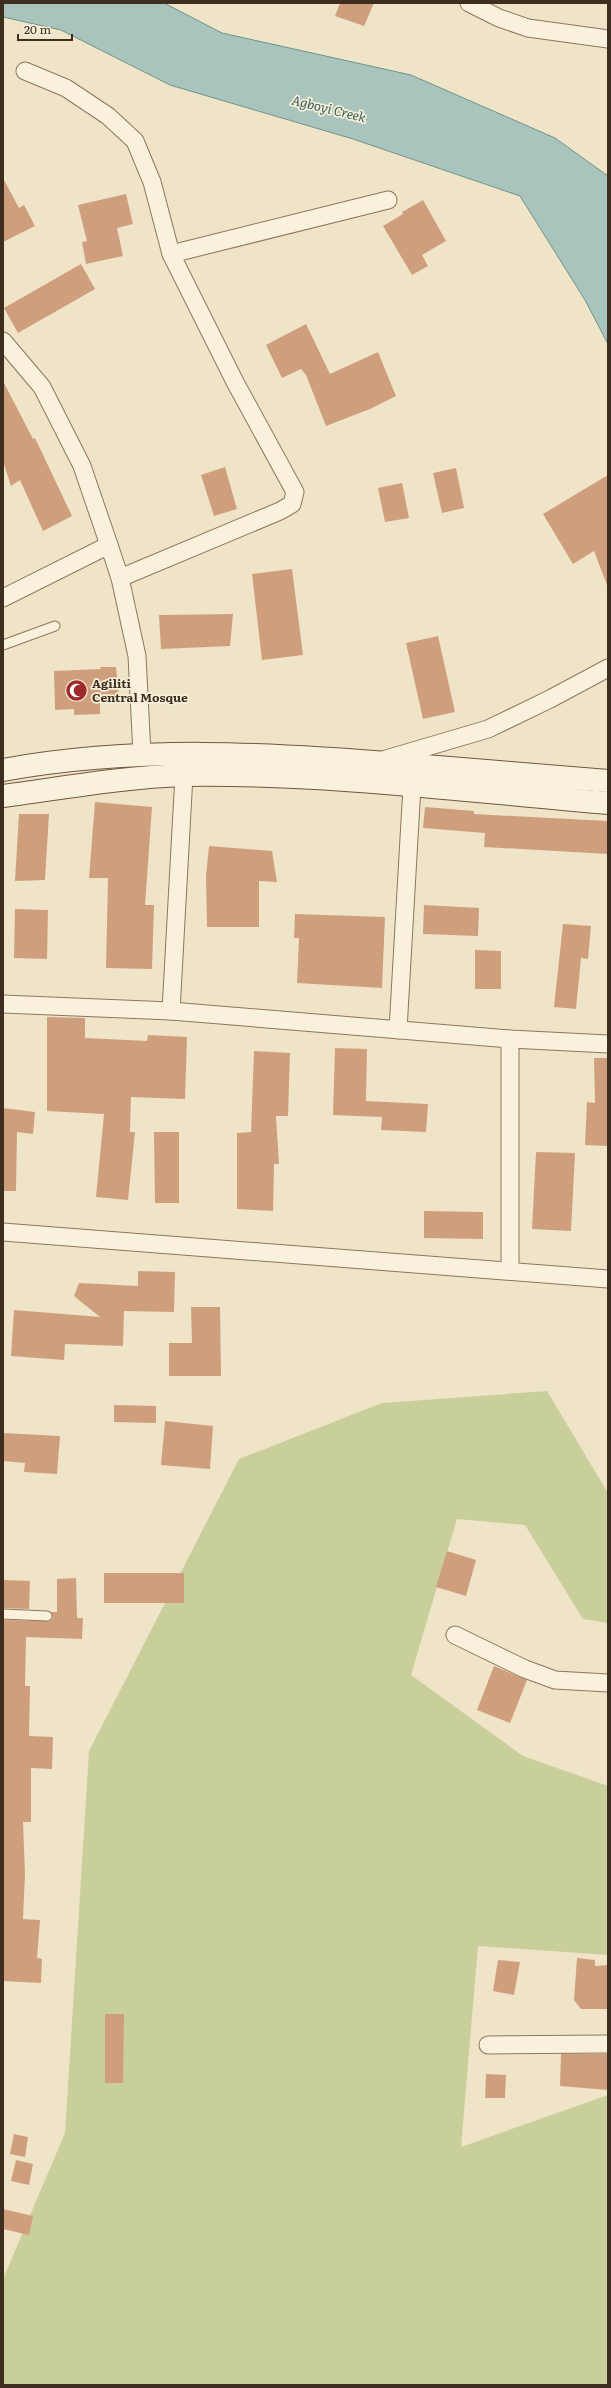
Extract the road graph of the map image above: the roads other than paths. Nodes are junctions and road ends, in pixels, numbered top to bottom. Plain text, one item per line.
1 (469, 3) edge
2 (608, 39) edge
3 (25, 71) dead end
4 (388, 200) dead end
5 (171, 254) junction
6 (3, 341) edge
7 (109, 546) junction
8 (120, 578) junction
9 (3, 598) edge
10 (55, 626) dead end
11 (3, 645) edge
12 (608, 668) edge
13 (142, 754) junction
14 (376, 762) junction
15 (3, 770) edge
16 (184, 776) junction
17 (608, 781) edge
18 (412, 786) junction
19 (3, 796) edge
20 (608, 803) edge
21 (3, 1004) edge
22 (171, 1011) junction
23 (398, 1030) junction
24 (510, 1039) junction
25 (608, 1044) edge
26 (3, 1232) edge
27 (510, 1271) junction
28 (608, 1280) edge
29 (3, 1614) edge
30 (47, 1616) dead end
31 (454, 1635) dead end
32 (608, 1683) edge
33 (608, 2044) edge
34 (488, 2045) dead end

1 - 2 street
3 - 5 street
4 - 5 street
5 - 8 street
6 - 7 street
7 - 8 street
7 - 9 street
8 - 13 street
10 - 11 lane
12 - 14 street
13 - 14 street
13 - 15 street
14 - 17 street
16 - 18 street
16 - 19 street
16 - 22 street
18 - 20 street
18 - 23 street
21 - 22 street
22 - 23 street
23 - 24 street
24 - 25 street
24 - 27 street
26 - 27 street
27 - 28 street
29 - 30 lane
31 - 32 street
33 - 34 street

